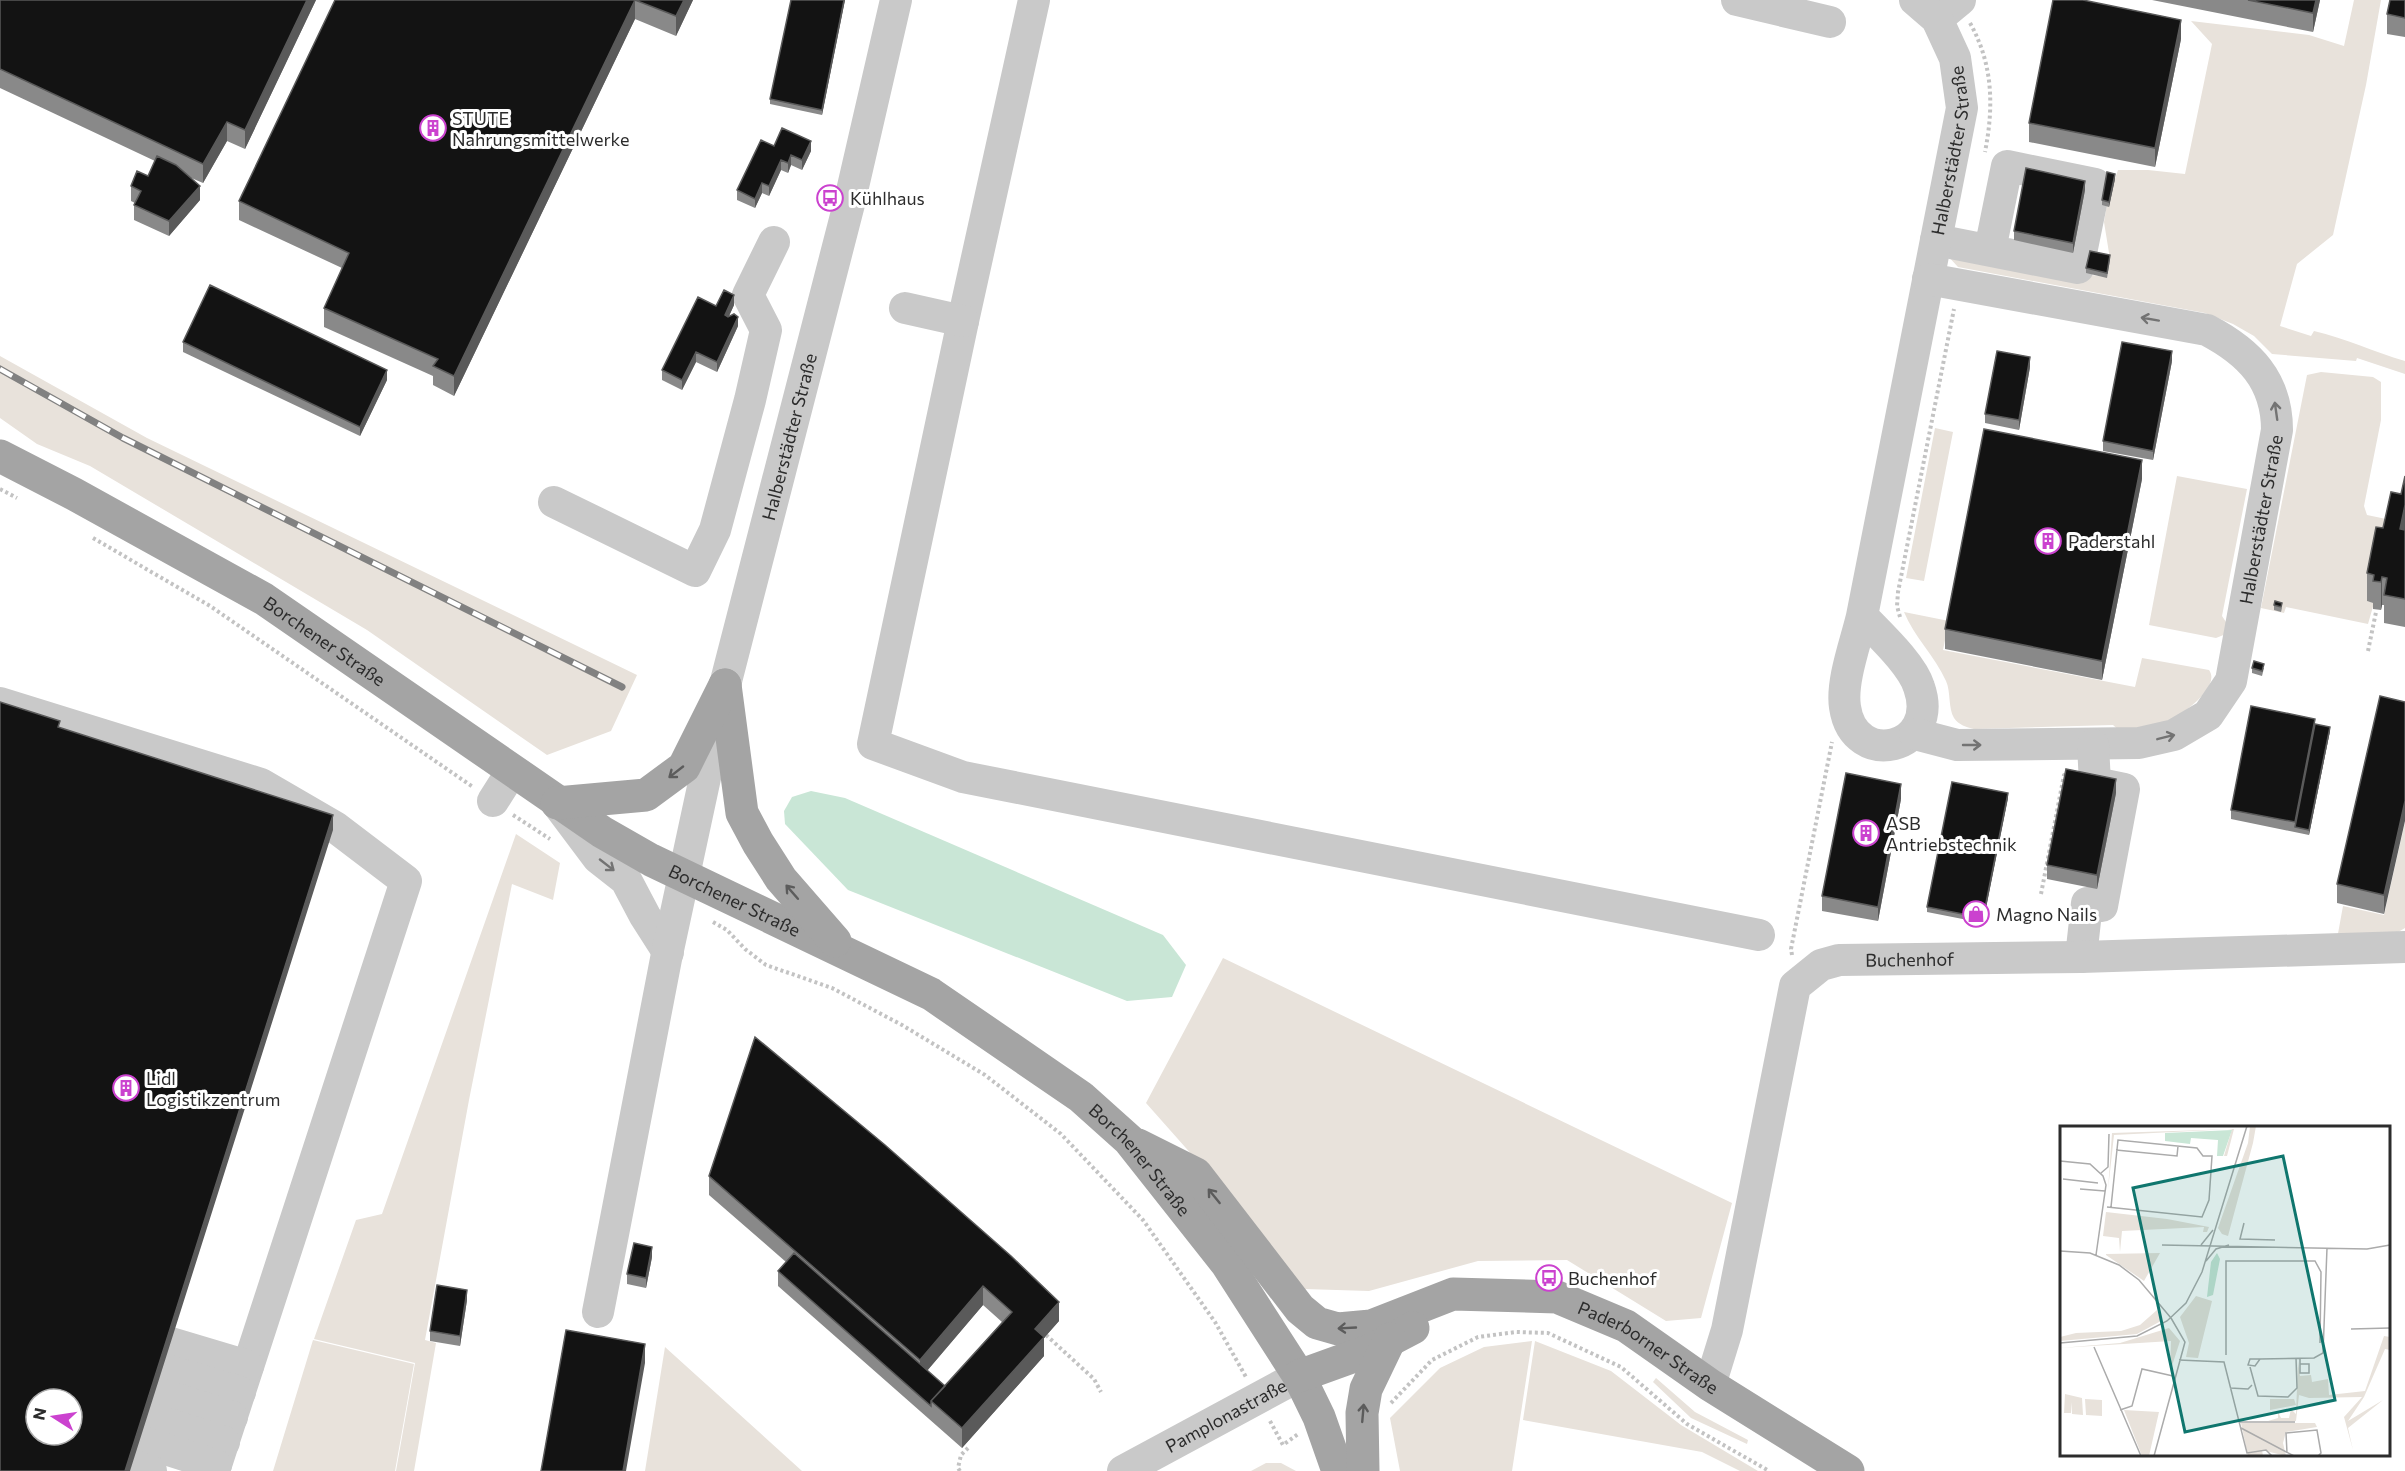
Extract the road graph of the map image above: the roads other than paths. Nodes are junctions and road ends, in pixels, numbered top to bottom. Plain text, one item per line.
1 (896, 0) edge
2 (1034, 0) edge
3 (1737, 0) edge
4 (1942, 6) edge
5 (1830, 22) dead end
6 (1936, 240) junction
7 (774, 242) dead end
8 (1990, 250) dead end
9 (1928, 279) junction
10 (905, 308) dead end
11 (963, 321) junction
12 (0, 456) edge
13 (554, 502) dead end
14 (1862, 616) junction
15 (725, 685) junction
16 (0, 703) edge
17 (1915, 734) junction
18 (2093, 745) junction
19 (512, 771) junction
20 (493, 801) dead end
21 (557, 803) junction
22 (684, 876) junction
23 (1759, 935) dead end
24 (2405, 947) edge
25 (668, 952) junction
26 (844, 952) junction
27 (2081, 957) junction
28 (1129, 1140) junction
29 (1483, 1295) junction
30 (598, 1312) dead end
31 (1390, 1339) junction
32 (1299, 1376) junction
33 (1710, 1385) junction
34 (151, 1410) edge
35 (226, 1427) edge
36 (1123, 1471) edge
37 (1338, 1471) edge
38 (1363, 1471) edge
39 (1848, 1471) edge

1 - 15 street, Halberstädter Straße
2 - 11 street
3 - 5 street
4 - 6 street, Halberstädter Straße
6 - 8 street
6 - 9 street, Halberstädter Straße
7 - 13 street
9 - 14 street, Halberstädter Straße
18 -> 9 street, Halberstädter Straße
10 - 11 street
11 - 23 street
12 - 19 main road, Borchener Straße
14 - 17 street
14 - 17 street, Halberstädter Straße
15 -> 21 main road
15 - 22 street, Halberstädter Straße
26 -> 15 main road
16 - 35 street
17 -> 18 street, Halberstädter Straße
18 - 27 street
19 - 20 street
19 - 21 main road, Borchener Straße
21 - 22 main road, Borchener Straße
21 -> 25 street
22 - 25 street, Halberstädter Straße
22 - 26 main road, Borchener Straße
24 - 27 street, Buchenhof
25 - 30 street, Halberstädter Straße
26 - 28 main road, Borchener Straße
27 - 33 street, Buchenhof
29 -> 28 main road
28 - 32 main road, Borchener Straße
29 - 31 main road, Paderborner Straße
29 - 33 main road, Paderborner Straße
31 - 32 main road, Paderborner Straße
38 -> 31 main road
32 - 36 street, Pamplonastraße
32 - 37 main road, Borchener Straße
33 - 39 main road, Paderborner Straße
34 - 35 street
34 - 35 street
34 - 35 street

